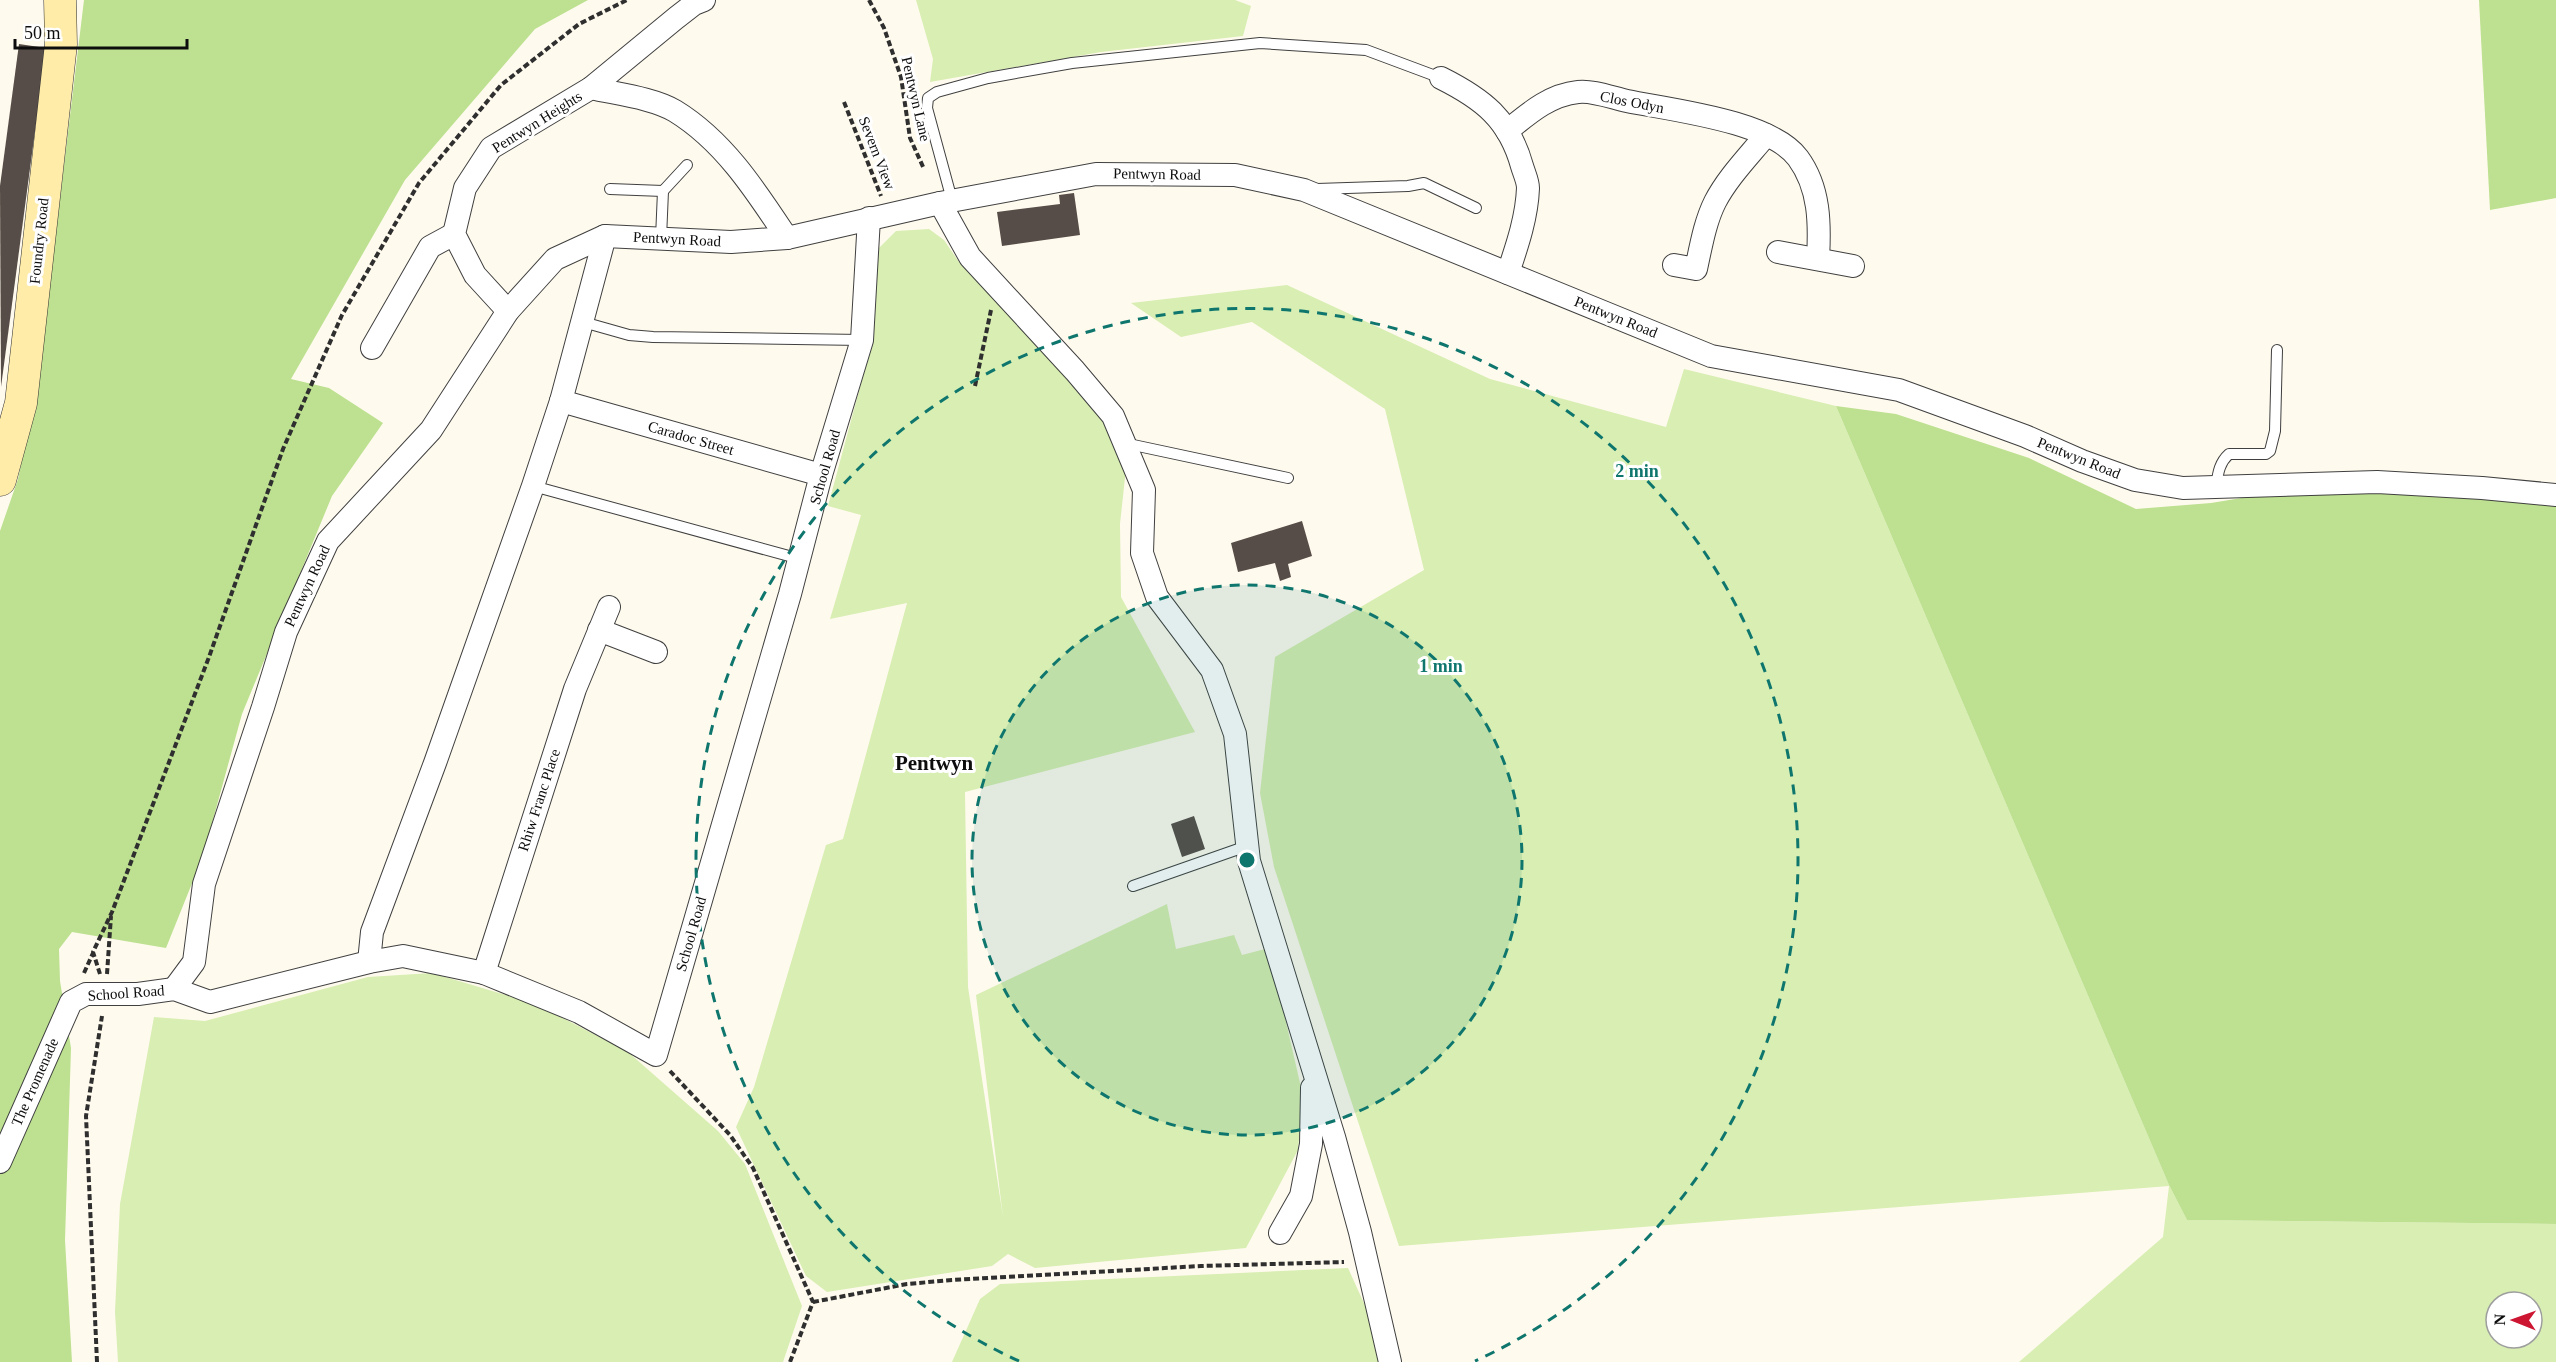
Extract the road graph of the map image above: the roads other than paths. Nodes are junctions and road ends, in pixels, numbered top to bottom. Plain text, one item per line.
1 (60, 0) edge
2 (704, 0) edge
3 (1441, 78) joint
4 (591, 88) junction
5 (1507, 131) junction
6 (1766, 135) junction
7 (687, 165) dead end
8 (610, 189) dead end
9 (1304, 190) junction
10 (663, 191) junction
11 (946, 202) junction
12 (1476, 208) dead end
13 (878, 216) junction
14 (454, 234) junction
15 (605, 236) junction
16 (662, 238) junction
17 (787, 238) junction
18 (1778, 252) dead end
19 (1818, 259) junction
20 (1674, 265) dead end
21 (1853, 266) dead end
22 (1508, 273) junction
23 (508, 311) junction
24 (583, 322) junction
25 (862, 340) junction
26 (372, 348) dead end
27 (2277, 350) dead end
28 (561, 401) junction
29 (1124, 443) junction
30 (821, 475) junction
31 (1288, 478) dead end
32 (0, 480) edge
33 (533, 486) junction
34 (2216, 486) junction
35 (2556, 495) edge
36 (800, 559) junction
37 (609, 607) dead end
38 (599, 630) junction
39 (656, 652) dead end
40 (1247, 846) junction
41 (1133, 886) dead end
42 (369, 962) junction
43 (1284, 969) junction
44 (484, 973) junction
45 (174, 989) junction
46 (72, 1002) joint
47 (0, 1162) edge
48 (1280, 1233) dead end
49 (1390, 1362) edge

1 - 32 main road, Foundry Road
2 - 4 street, Pentwyn Heights
3 - 5 street
3 - 11 lane
4 - 14 street, Pentwyn Heights
4 - 17 street
5 - 6 street, Clos Odyn
5 - 22 street
6 - 19 street, Clos Odyn
6 - 20 street
7 - 10 lane
8 - 10 lane
9 - 11 street, Pentwyn Road
9 - 12 lane
9 - 22 street, Pentwyn Road
10 - 16 lane
11 - 13 street, Pentwyn Road
11 - 29 street
13 - 17 street, Pentwyn Road
13 - 25 street, School Road
14 - 23 street
14 - 26 street
15 - 16 street, Pentwyn Road
15 - 23 street, Pentwyn Road
15 - 24 street
16 - 17 street, Pentwyn Road
18 - 19 street
19 - 21 street
22 - 34 street, Pentwyn Road
23 - 45 street, Pentwyn Road
24 - 25 lane
24 - 28 street
25 - 30 street, School Road
27 - 34 lane
28 - 30 street, Caradoc Street
28 - 33 street
29 - 31 lane
29 - 40 street
30 - 36 street, School Road
33 - 36 lane
33 - 42 street
34 - 35 street, Pentwyn Road
36 - 44 street, School Road
37 - 38 street, Rhiw Franc Place
38 - 39 street
38 - 44 street, Rhiw Franc Place
40 - 41 lane
40 - 43 street
42 - 44 street, School Road
42 - 45 street, School Road
43 - 48 street
43 - 49 street
45 - 46 street, School Road
46 - 47 street, The Promenade

